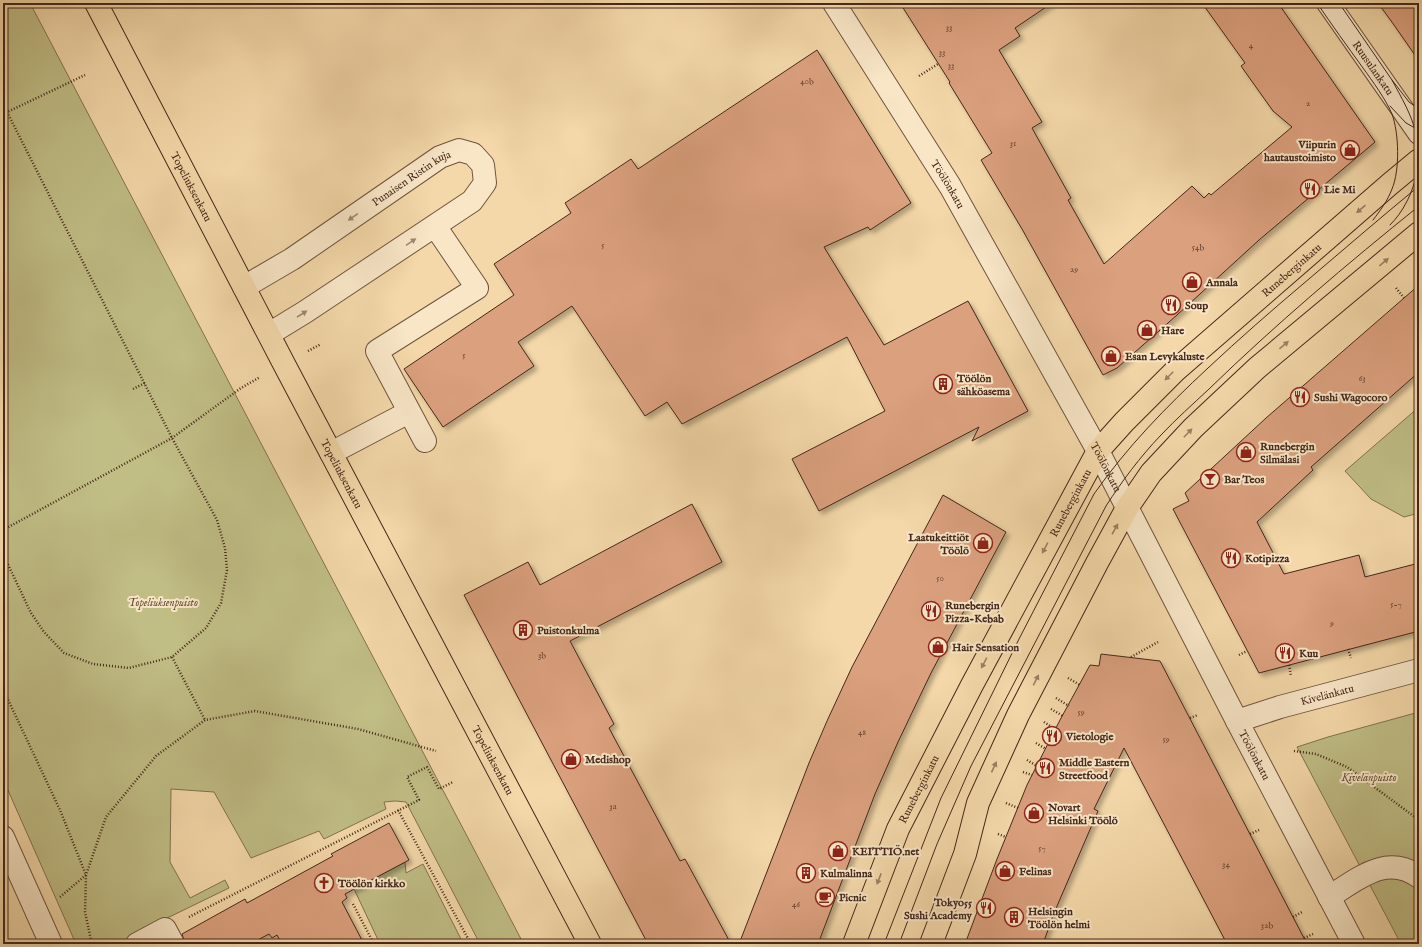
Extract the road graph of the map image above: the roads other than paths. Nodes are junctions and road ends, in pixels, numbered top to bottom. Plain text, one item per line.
1 (96, 3) edge
2 (834, 3) edge
3 (1328, 3) edge
4 (1419, 133) edge
5 (1419, 160) edge
6 (435, 226) junction
7 (1419, 233) edge
8 (244, 287) junction
9 (269, 334) junction
10 (409, 412) junction
11 (425, 441) dead end
12 (1098, 451) junction
13 (331, 453) junction
14 (1127, 508) junction
15 (1419, 670) edge
16 (1237, 721) junction
17 (3, 837) edge
18 (1419, 877) edge
19 (1329, 897) junction
20 (169, 937) edge
21 (51, 944) edge
22 (137, 944) edge
23 (590, 944) edge
24 (854, 944) edge
25 (931, 944) edge
26 (1354, 944) edge

1 - 8 main road, Topeliuksenkatu
2 - 12 street, Töölönkatu
3 - 4 street, Ruusulankatu
5 -> 12 main road, Runeberginkatu
6 -> 8 street, Punaisen Ristin kuja
9 -> 6 street, Punaisen Ristin kuja
6 - 10 street
14 -> 7 main road
8 - 9 main road, Topeliuksenkatu
9 - 13 main road, Topeliuksenkatu
10 - 11 street
10 - 13 street
12 - 14 street, Töölönkatu
12 -> 24 main road, Runeberginkatu
13 - 23 main road, Topeliuksenkatu
14 - 16 street, Töölönkatu
25 -> 14 main road
15 - 16 street, Kivelänkatu
16 - 19 street, Töölönkatu
17 - 21 street
18 - 19 street
19 - 26 street, Töölönkatu
20 - 22 street

